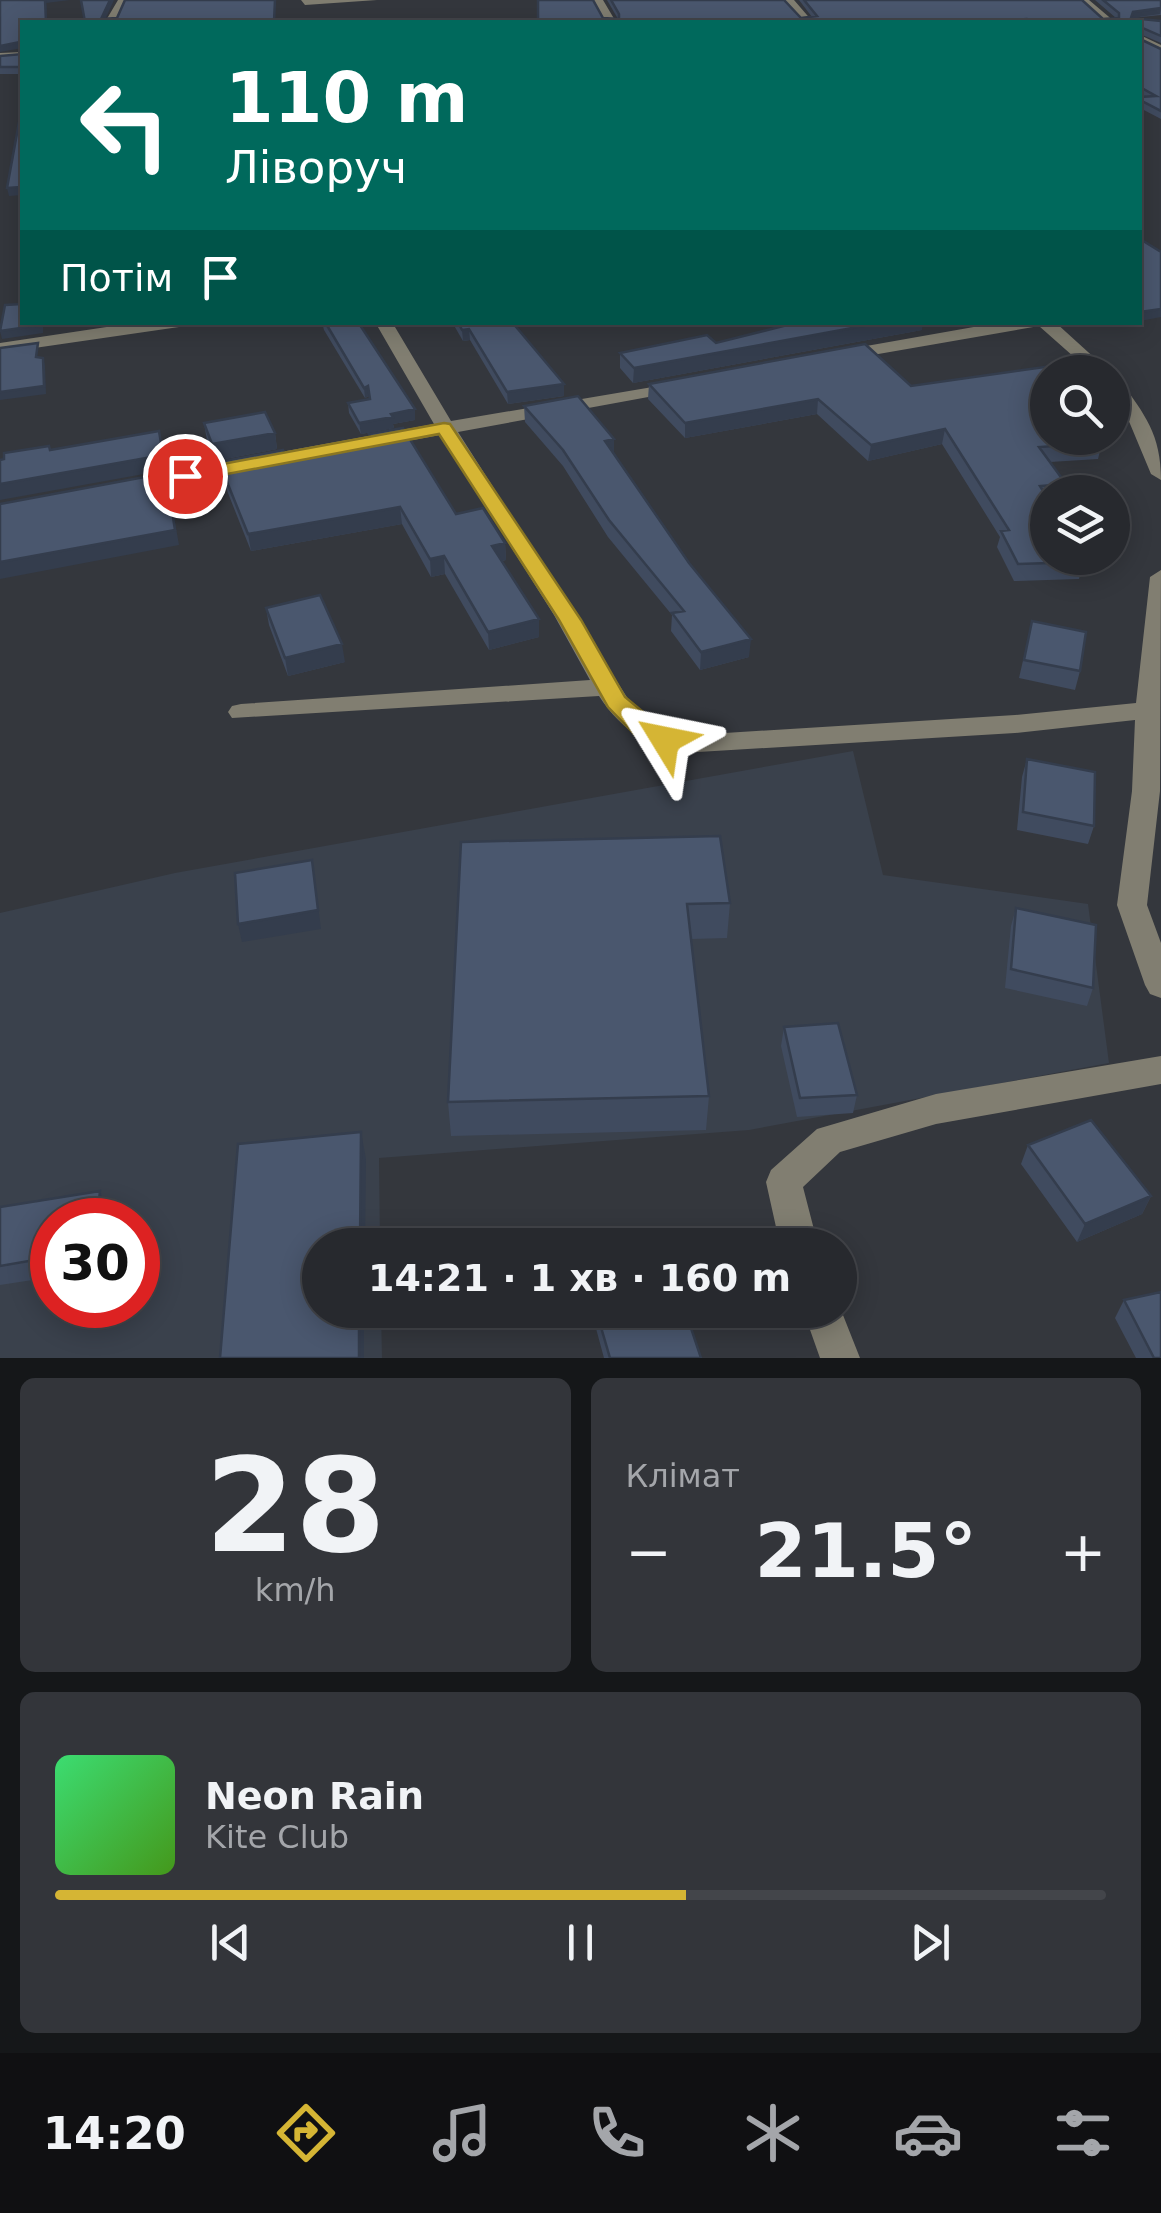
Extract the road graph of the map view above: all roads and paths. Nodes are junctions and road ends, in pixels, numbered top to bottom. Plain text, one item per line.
1 (372, 0) edge
2 (788, 0) edge
3 (1084, 0) edge
4 (305, 5) edge
5 (806, 20) edge
6 (1108, 20) edge
7 (139, 325) edge
8 (384, 325) edge
9 (1018, 325) edge
10 (1047, 325) edge
11 (72, 330) edge
12 (0, 348) edge
13 (1081, 355) edge
14 (820, 359) edge
15 (710, 380) edge
16 (1130, 408) edge
17 (444, 428) junction
18 (1161, 474) edge
19 (116, 489) edge
20 (1161, 578) edge
21 (608, 686) junction
22 (1154, 710) edge
23 (241, 712) dead end
24 (1161, 985) edge
25 (1161, 1070) edge
26 (795, 1228) edge
27 (829, 1328) edge
28 (840, 1358) edge

1 - 4 street
2 - 5 street
3 - 6 street
7 - 11 street
8 - 17 street
9 - 14 street
10 - 13 street
11 - 12 street
15 - 17 street
16 - 18 street
17 - 19 street
17 - 21 street
20 - 22 street
21 - 22 street
21 - 23 street
22 - 24 street
25 - 26 street
27 - 28 street

